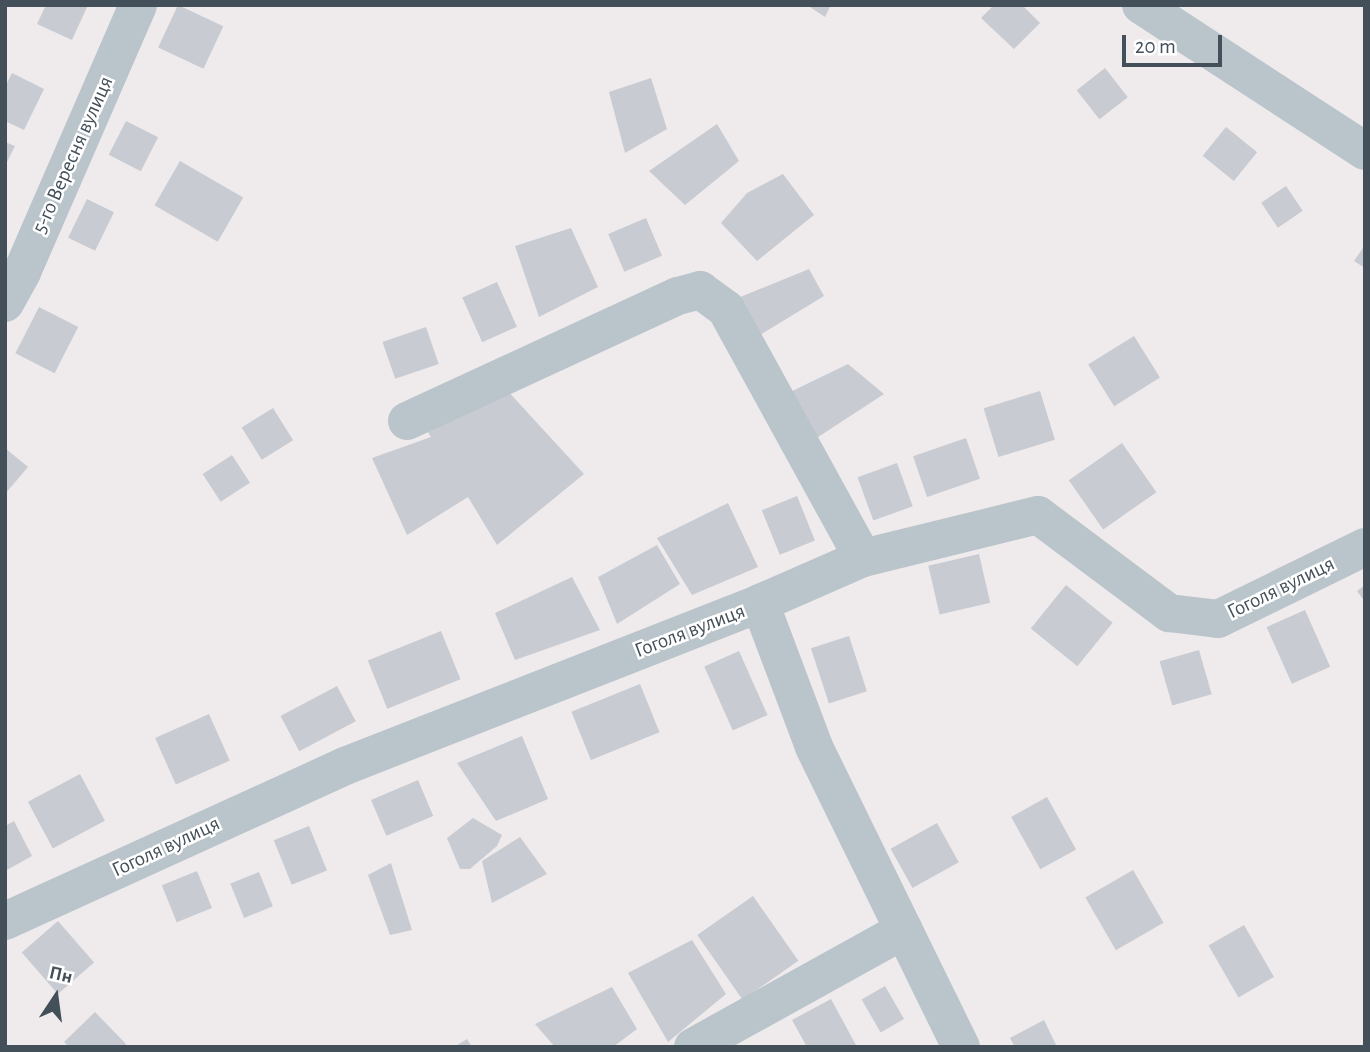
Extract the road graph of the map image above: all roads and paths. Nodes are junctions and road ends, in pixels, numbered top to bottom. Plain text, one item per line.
1 (138, 5) edge
2 (1141, 5) edge
3 (1365, 152) edge
4 (11, 280) edge
5 (407, 421) dead end
6 (1365, 547) edge
7 (863, 558) junction
8 (760, 603) junction
9 (5, 921) edge
10 (904, 930) junction
11 (693, 1047) edge
12 (961, 1047) edge

1 - 4 street, 5-го Вересня вулиця
2 - 3 street
5 - 7 street
6 - 7 street, Гоголя вулиця
7 - 8 street, Гоголя вулиця
8 - 9 street, Гоголя вулиця
8 - 10 street
10 - 11 street
10 - 12 street

